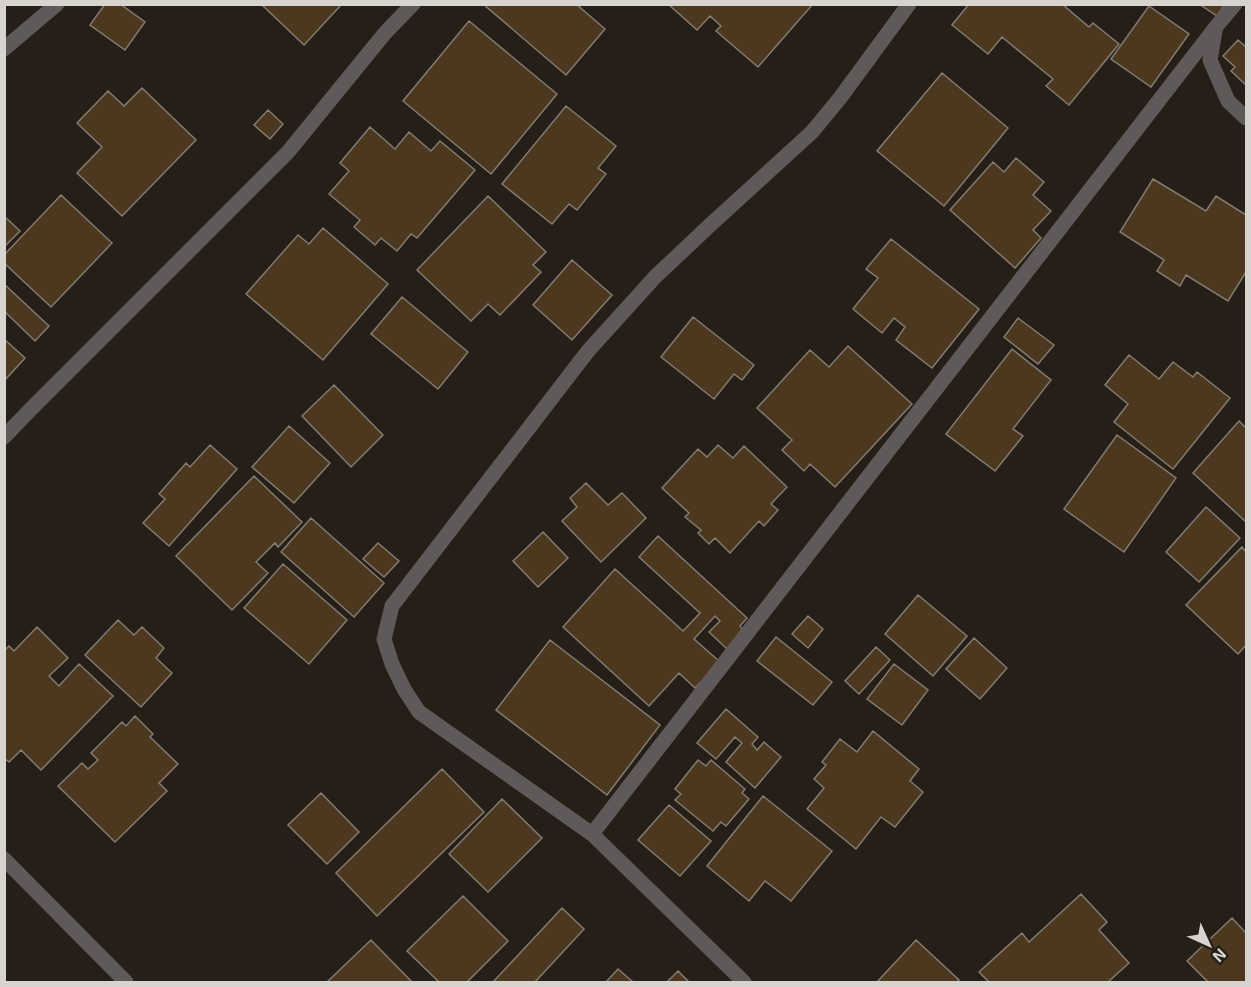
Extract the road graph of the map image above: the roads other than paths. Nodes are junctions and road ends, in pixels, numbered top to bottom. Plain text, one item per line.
1 (57, 4) edge
2 (413, 4) edge
3 (909, 4) edge
4 (1235, 4) edge
5 (1215, 28) junction
6 (4, 49) edge
7 (1246, 118) edge
8 (4, 437) edge
9 (591, 834) junction
10 (4, 859) edge
11 (126, 982) edge
12 (744, 982) edge

1 - 6 street
2 - 8 street
3 - 9 street
4 - 5 street
5 - 7 street
5 - 9 street
9 - 12 street
10 - 11 street

